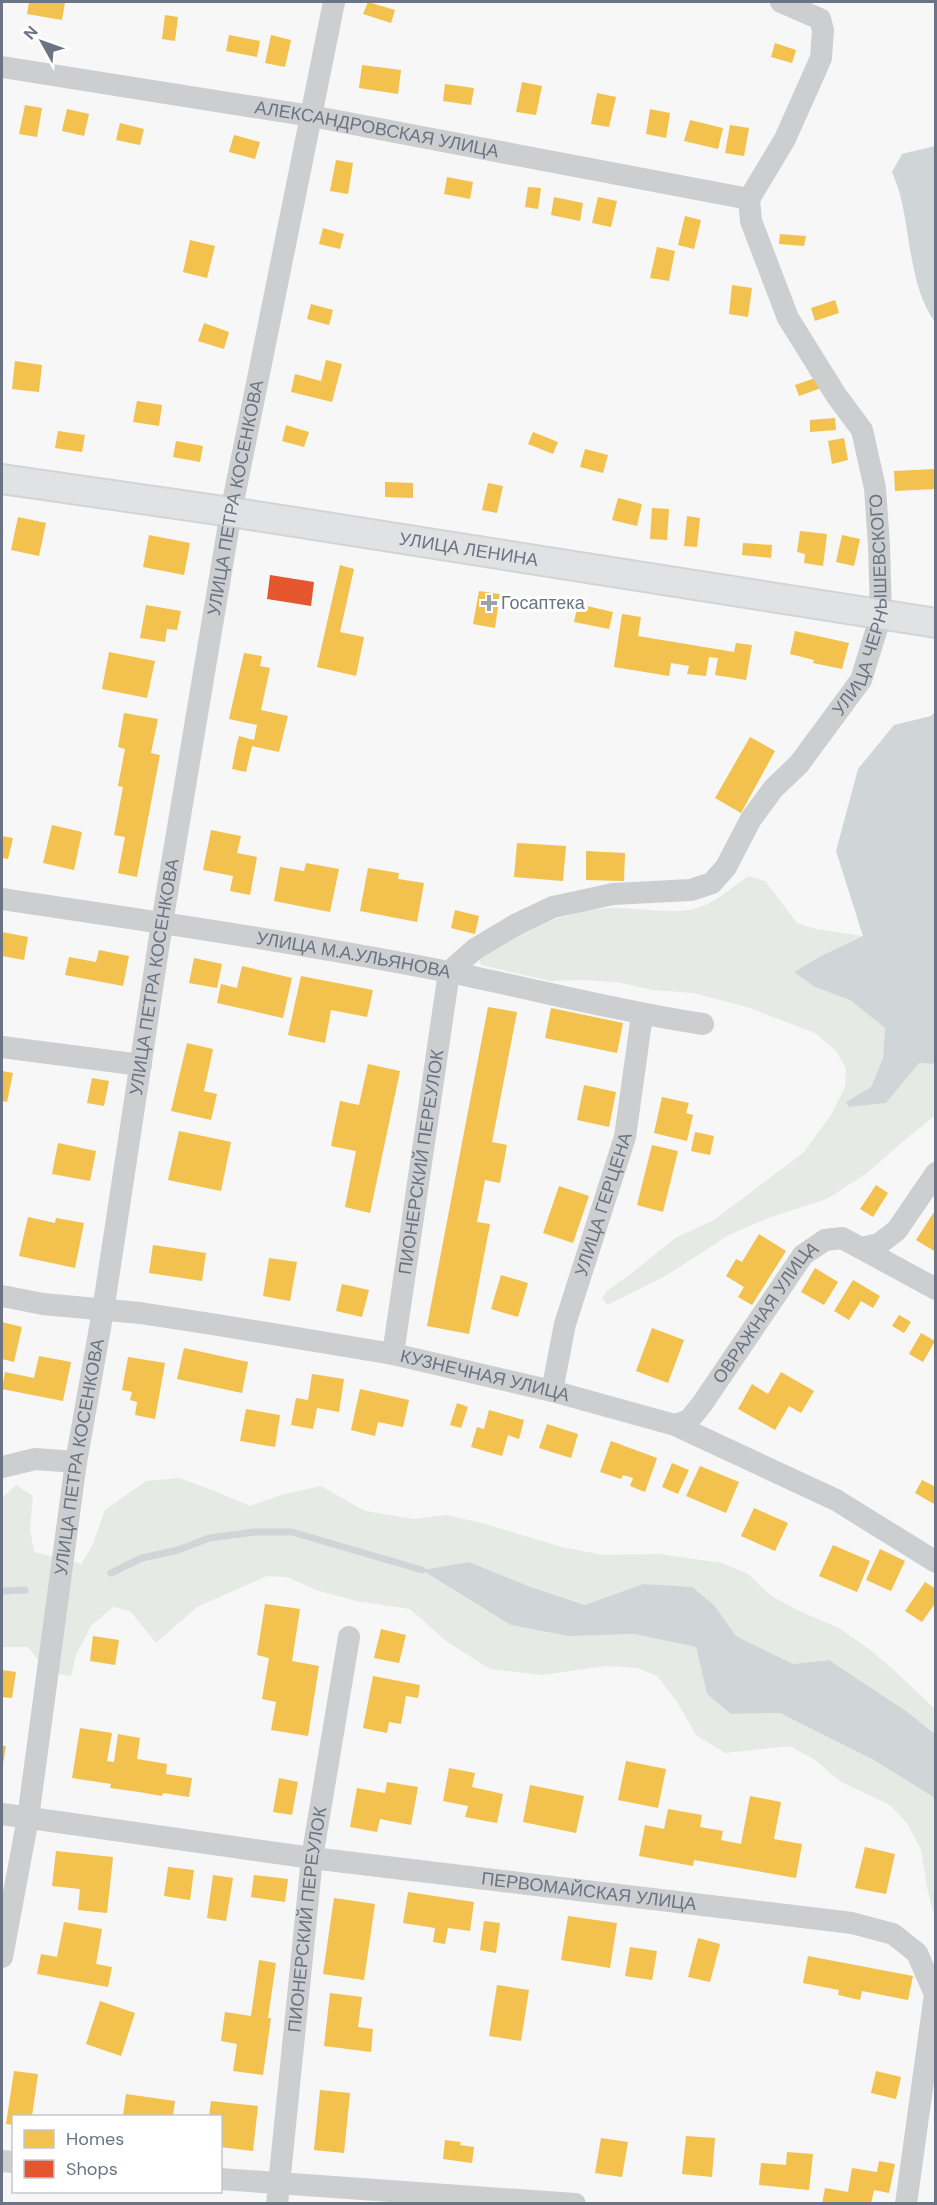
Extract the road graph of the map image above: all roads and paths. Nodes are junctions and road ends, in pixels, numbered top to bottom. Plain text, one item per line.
1 (334, 2) edge
2 (781, 2) edge
3 (2, 67) edge
4 (311, 116) junction
5 (748, 199) junction
6 (2, 478) edge
7 (231, 512) junction
8 (881, 615) junction
9 (936, 623) edge
10 (2, 899) edge
11 (162, 923) junction
12 (449, 972) junction
13 (642, 1015) junction
14 (703, 1024) dead end
15 (2, 1047) edge
16 (141, 1065) junction
17 (936, 1173) edge
18 (862, 1248) junction
19 (936, 1289) edge
20 (2, 1296) edge
21 (104, 1311) junction
22 (393, 1354) junction
23 (552, 1391) junction
24 (675, 1425) junction
25 (76, 1462) junction
26 (2, 1467) edge
27 (936, 1562) edge
28 (349, 1637) dead end
29 (2, 1814) edge
30 (28, 1818) junction
31 (312, 1858) junction
32 (2, 1957) edge
33 (222, 2180) edge
34 (278, 2194) edge
35 (574, 2204) edge
36 (906, 2204) edge

1 - 4 street, УЛИЦА ПЕТРА КОСЕНКОВА
2 - 5 street
3 - 4 street, АЛЕКСАНДРОВСКАЯ УЛИЦА
4 - 5 street, АЛЕКСАНДРОВСКАЯ УЛИЦА
4 - 7 street, УЛИЦА ПЕТРА КОСЕНКОВА
5 - 8 street, УЛИЦА ЧЕРНЫШЕВСКОГО
6 - 7 main road, УЛИЦА ЛЕНИНА
7 - 8 main road, УЛИЦА ЛЕНИНА
7 - 11 street, УЛИЦА ПЕТРА КОСЕНКОВА
8 - 9 main road, УЛИЦА ЛЕНИНА
8 - 12 street, УЛИЦА ЧЕРНЫШЕВСКОГО
10 - 11 street, УЛИЦА М.А.УЛЬЯНОВА
11 - 12 street, УЛИЦА М.А.УЛЬЯНОВА
11 - 16 street, УЛИЦА ПЕТРА КОСЕНКОВА
12 - 13 street, УЛИЦА М.А.УЛЬЯНОВА
12 - 22 street, ПИОНЕРСКИЙ ПЕРЕУЛОК
13 - 14 street, УЛИЦА М.А.УЛЬЯНОВА
13 - 23 street, УЛИЦА ГЕРЦЕНА
15 - 16 street
16 - 21 street, УЛИЦА ПЕТРА КОСЕНКОВА
17 - 18 street
18 - 19 street, ОВРАЖНАЯ УЛИЦА
18 - 24 street, ОВРАЖНАЯ УЛИЦА
20 - 21 street, КУЗНЕЧНАЯ УЛИЦА
21 - 22 street, КУЗНЕЧНАЯ УЛИЦА
21 - 25 street, УЛИЦА ПЕТРА КОСЕНКОВА
22 - 23 street, КУЗНЕЧНАЯ УЛИЦА
23 - 24 street, КУЗНЕЧНАЯ УЛИЦА
24 - 27 street, КУЗНЕЧНАЯ УЛИЦА
25 - 26 street
25 - 30 street, УЛИЦА ПЕТРА КОСЕНКОВА
28 - 31 street, ПИОНЕРСКИЙ ПЕРЕУЛОК
29 - 30 street, ПЕРВОМАЙСКАЯ УЛИЦА
30 - 31 street, ПЕРВОМАЙСКАЯ УЛИЦА
30 - 32 street, УЛИЦА ПЕТРА КОСЕНКОВА
31 - 34 street, ПИОНЕРСКИЙ ПЕРЕУЛОК
31 - 36 street, ПЕРВОМАЙСКАЯ УЛИЦА
33 - 34 street
34 - 35 street

